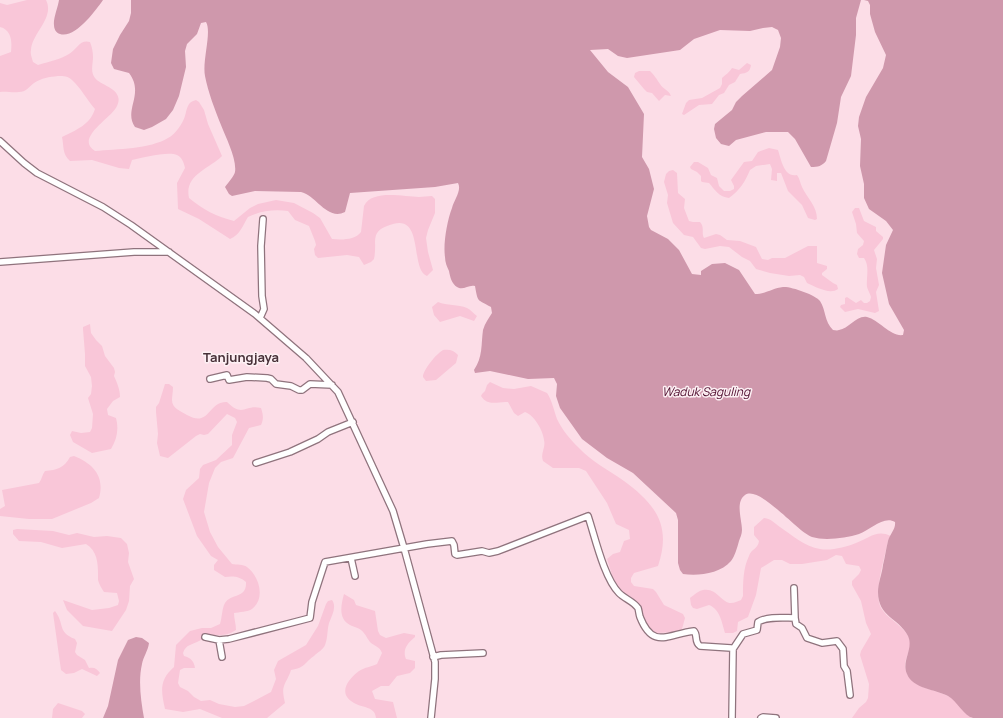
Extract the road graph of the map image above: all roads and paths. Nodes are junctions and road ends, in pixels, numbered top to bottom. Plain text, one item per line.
1 (0, 141) edge
2 (263, 219) dead end
3 (169, 252) junction
4 (0, 262) edge
5 (260, 318) junction
6 (210, 379) dead end
7 (332, 385) junction
8 (353, 422) junction
9 (256, 463) dead end
10 (404, 548) junction
11 (351, 558) junction
12 (355, 576) dead end
13 (794, 588) dead end
14 (795, 618) junction
15 (205, 637) dead end
16 (219, 640) junction
17 (733, 649) junction
18 (483, 653) dead end
19 (222, 657) dead end
20 (433, 658) junction
21 (850, 695) dead end
22 (431, 718) edge
23 (732, 718) edge
24 (761, 718) edge
25 (776, 718) edge

1 - 3 street
2 - 5 street
3 - 4 street
3 - 5 street
5 - 7 street
6 - 7 street
7 - 8 street
8 - 9 street
8 - 10 street
10 - 11 street
10 - 17 street
10 - 20 street
11 - 12 street
11 - 16 street
13 - 14 street
14 - 17 street
14 - 21 street
15 - 16 street
16 - 19 street
17 - 23 street
18 - 20 street
20 - 22 street
24 - 25 street

